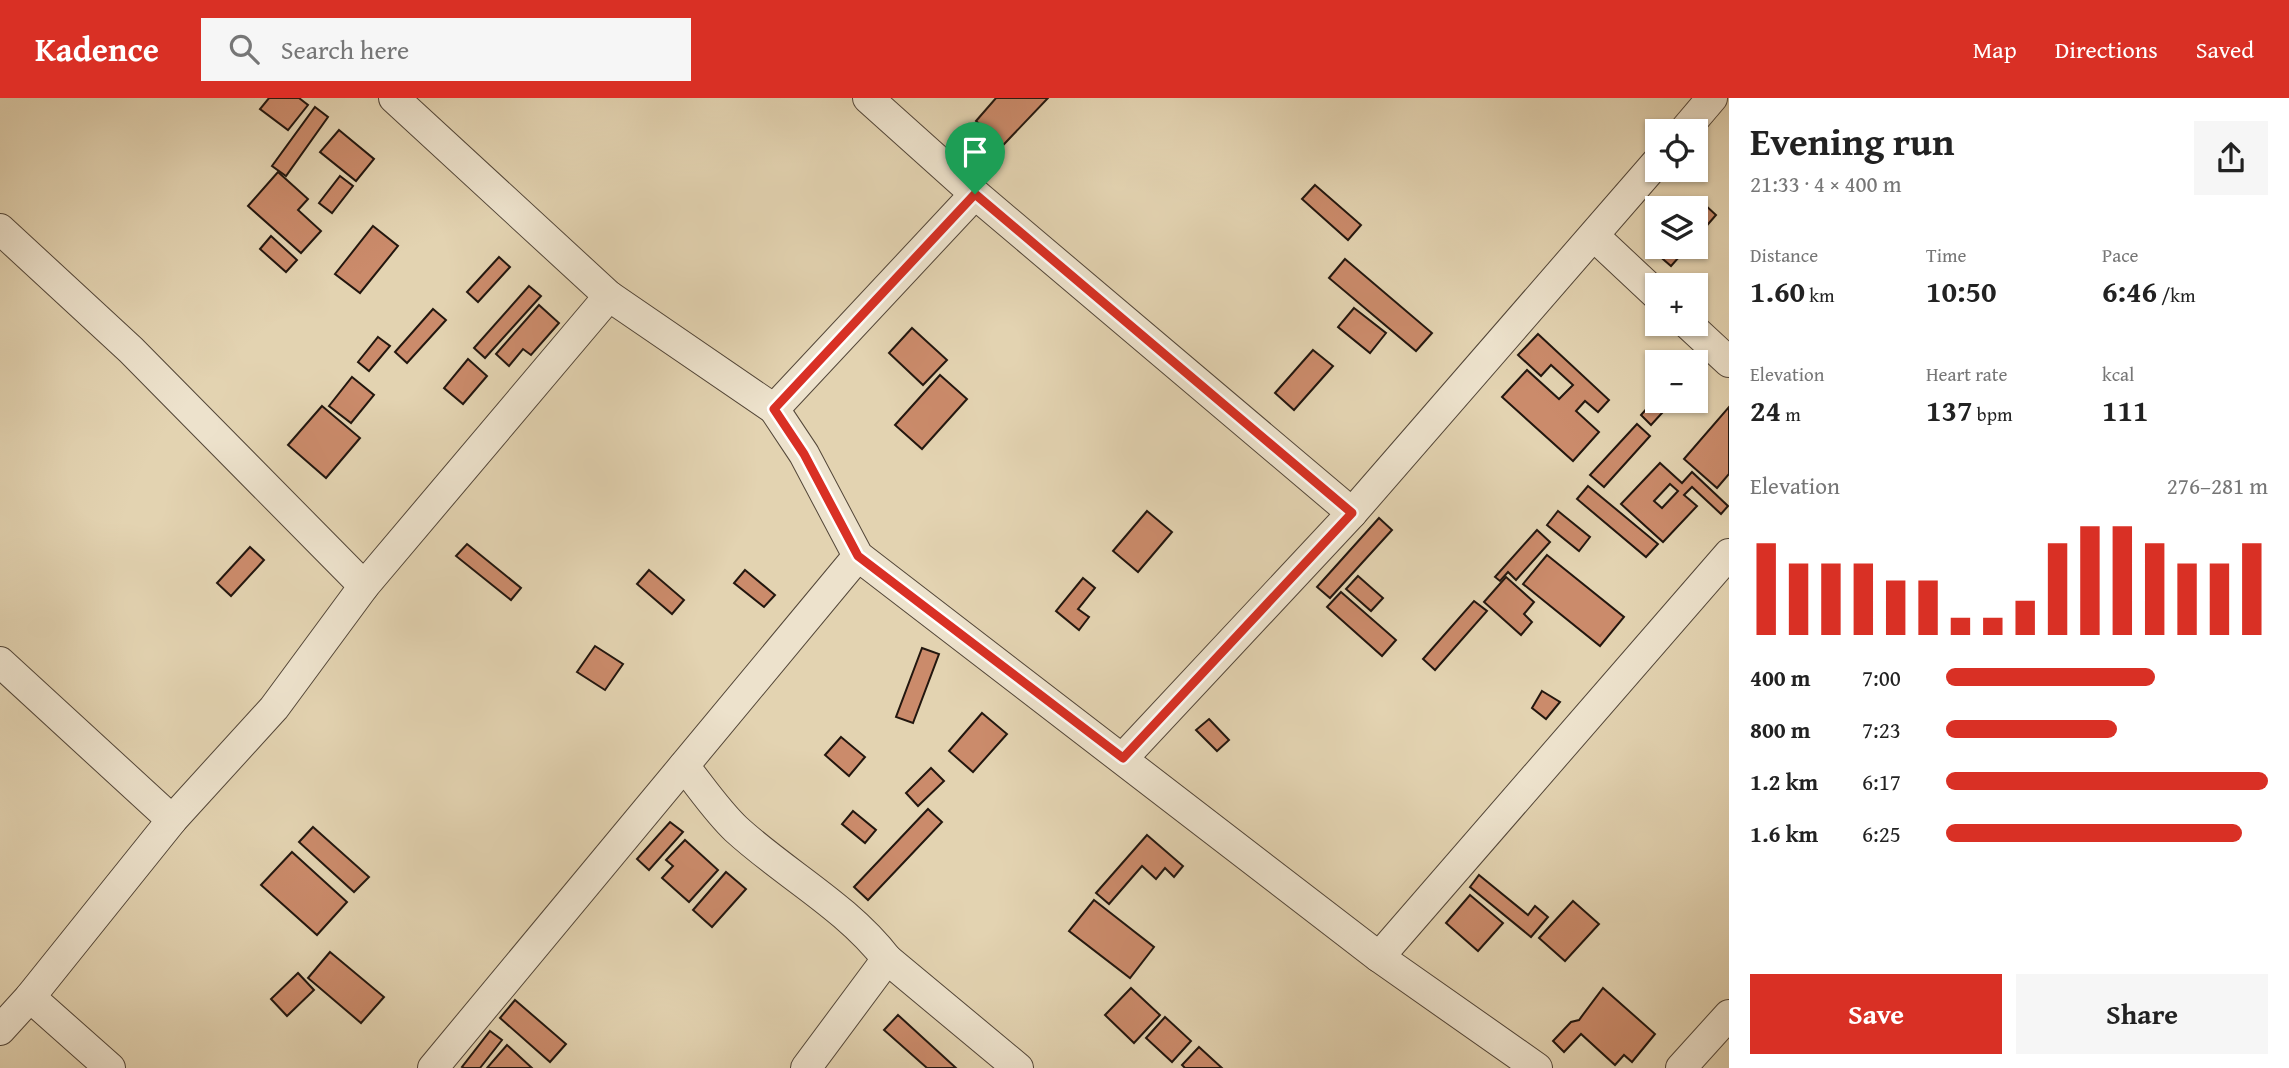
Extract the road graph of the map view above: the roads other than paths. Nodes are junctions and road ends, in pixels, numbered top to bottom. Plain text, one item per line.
1 (868, 98) edge
2 (1712, 98) edge
3 (411, 103) edge
4 (1694, 119) edge
5 (1645, 176) edge
6 (975, 194) junction
7 (0, 229) edge
8 (1594, 236) junction
9 (1645, 284) edge
10 (609, 296) junction
11 (1701, 336) edge
12 (1729, 362) edge
13 (774, 409) junction
14 (1352, 513) junction
15 (1729, 554) edge
16 (858, 556) junction
17 (364, 586) junction
18 (0, 662) edge
19 (1123, 758) junction
20 (684, 766) junction
21 (172, 820) junction
22 (1379, 957) junction
23 (887, 960) junction
24 (30, 997) junction
25 (1729, 1015) edge
26 (0, 1030) edge
27 (110, 1068) edge
28 (433, 1068) edge
29 (806, 1068) edge
30 (1018, 1068) edge
31 (1537, 1068) edge
32 (1681, 1068) edge

1 - 6 street
2 - 4 street
3 - 10 street
5 - 8 street
6 - 13 street
6 - 14 street
7 - 17 street
8 - 9 street
8 - 14 street
10 - 13 street
10 - 17 street
11 - 12 street
13 - 16 street
14 - 19 street
15 - 22 street
16 - 19 street
16 - 20 street
17 - 21 street
18 - 21 street
19 - 22 street
20 - 23 street
20 - 28 street
21 - 24 street
22 - 31 street
23 - 29 street
23 - 30 street
24 - 26 street
24 - 27 street
25 - 32 street

